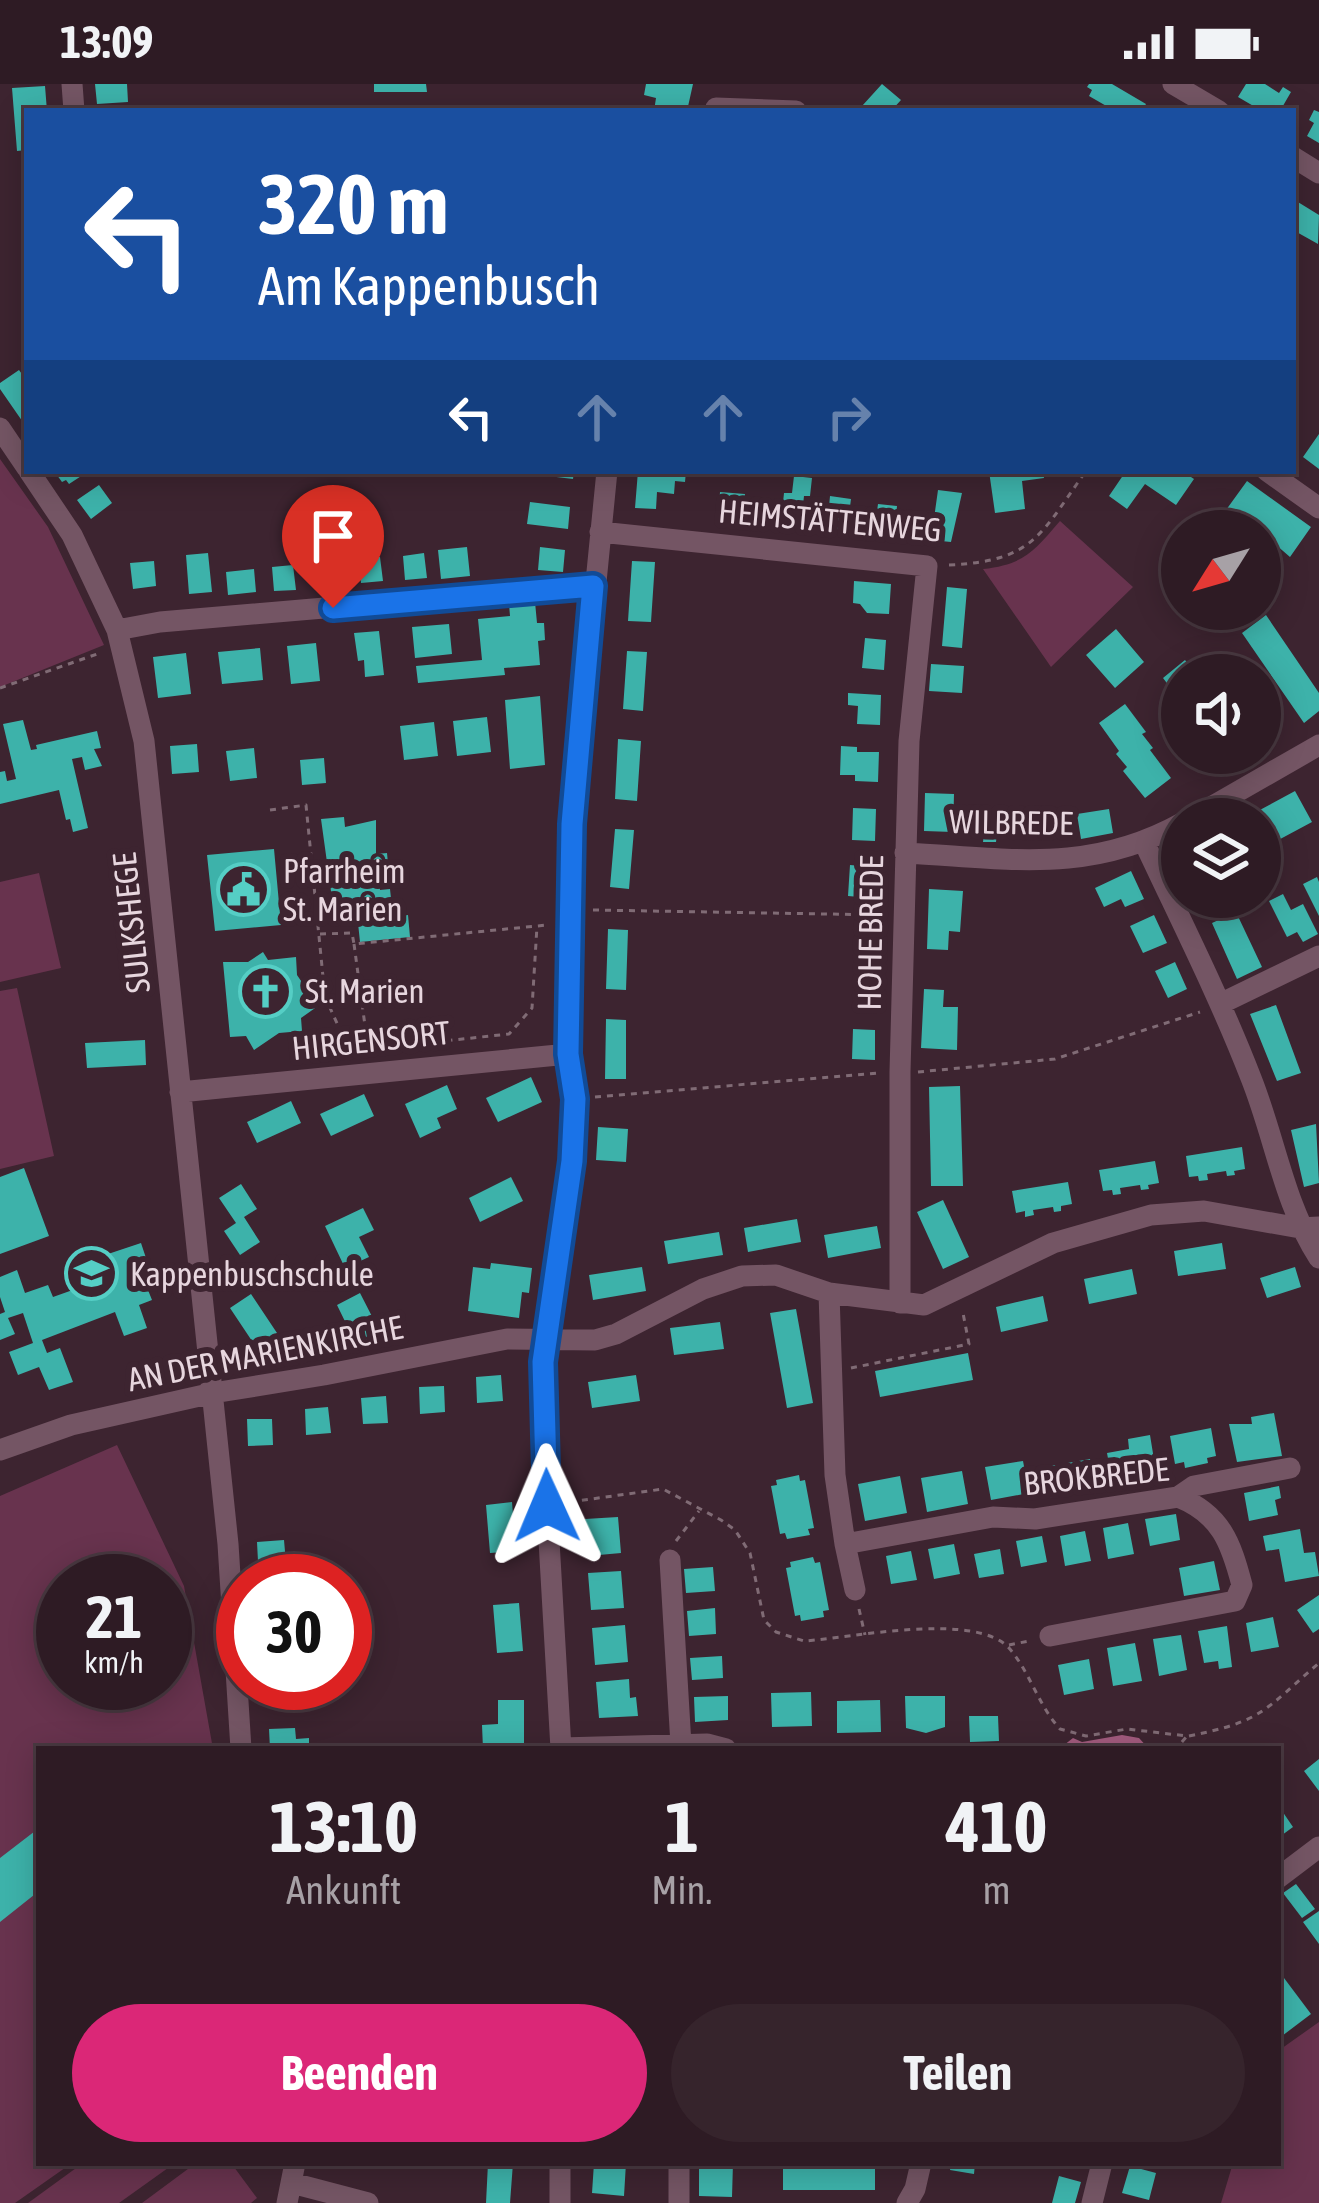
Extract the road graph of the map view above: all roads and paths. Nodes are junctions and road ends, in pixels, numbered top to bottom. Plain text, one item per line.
1 (1173, 84) edge
2 (1214, 108) edge
3 (0, 428) edge
4 (24, 461) edge
5 (33, 474) edge
6 (607, 474) edge
7 (1084, 474) edge
8 (1271, 474) edge
9 (1319, 508) edge
10 (600, 532) junction
11 (927, 566) junction
12 (593, 586) junction
13 (120, 638) junction
14 (0, 688) edge
15 (1319, 746) edge
16 (1227, 798) edge
17 (270, 810) dead end
18 (1161, 835) edge
19 (1145, 844) junction
20 (905, 853) junction
21 (903, 915) junction
22 (569, 917) junction
23 (537, 926) junction
24 (319, 934) junction
25 (354, 944) junction
26 (1319, 956) edge
27 (1220, 1004) junction
28 (368, 1048) junction
29 (349, 1051) junction
30 (568, 1054) junction
31 (366, 1074) junction
32 (181, 1092) junction
33 (1310, 1228) edge
34 (1319, 1258) edge
35 (958, 1292) junction
36 (830, 1293) junction
37 (900, 1303) junction
38 (546, 1340) junction
39 (832, 1372) junction
40 (213, 1393) junction
41 (0, 1450) edge
42 (1290, 1468) dead end
43 (1178, 1497) junction
44 (547, 1506) junction
45 (700, 1509) junction
46 (845, 1544) junction
47 (670, 1560) joint
48 (855, 1590) joint
49 (865, 1635) junction
50 (1049, 1636) joint
51 (1007, 1646) junction
52 (1319, 1663) edge
53 (1187, 1736) junction
54 (681, 1745) junction
55 (241, 1746) edge
56 (561, 1746) edge
57 (651, 1746) edge
58 (714, 1746) edge
59 (1179, 1746) edge
60 (1319, 1847) edge
61 (1281, 1876) edge
62 (560, 2166) edge
63 (679, 2166) edge
64 (920, 2166) edge
65 (1101, 2166) edge
66 (291, 2183) edge
67 (679, 2202) edge
68 (368, 2203) edge
69 (560, 2203) edge
70 (907, 2203) edge
71 (1092, 2203) edge

1 - 2 street
3 - 4 street, SULKSHEGE
5 - 13 street, SULKSHEGE
6 - 10 street
7 - 11 path, HEIMSTÄTTENWEG
8 - 9 street
10 - 11 street, HEIMSTÄTTENWEG
10 - 12 street
11 - 20 street, HOHE BREDE
12 - 13 street
12 - 22 street
13 - 14 path
13 - 32 street, SULKSHEGE
15 - 16 street, WILBREDE
17 - 24 path
18 - 19 street, WILBREDE
19 - 20 street, WILBREDE
19 - 27 street
20 - 21 street, HOHE BREDE
21 - 22 path
21 - 37 street, HOHE BREDE
22 - 23 path
22 - 30 street
23 - 25 path
23 - 28 path
24 - 25 path
24 - 29 path
25 - 28 path
26 - 27 street
27 - 33 street
28 - 29 path
28 - 31 path
29 - 31 path
30 - 31 street, HIRGENSORT
30 - 38 street
31 - 32 street, HIRGENSORT
32 - 40 street, SULKSHEGE
33 - 34 street
33 - 35 street, AN DER MARIENKIRCHE
35 - 37 street, AN DER MARIENKIRCHE
35 - 39 path
36 - 37 street, AN DER MARIENKIRCHE
36 - 38 street, AN DER MARIENKIRCHE
36 - 39 street
38 - 40 street, AN DER MARIENKIRCHE
38 - 44 street
39 - 46 street
40 - 41 street, AN DER MARIENKIRCHE
40 - 55 street, SULKSHEGE
42 - 43 street
43 - 46 street, BROKBREDE
43 - 50 street, BROKBREDE
44 - 45 path
44 - 56 street
45 - 47 path
45 - 49 path
46 - 48 street
47 - 54 street
48 - 49 path
49 - 51 path
50 - 51 path
51 - 53 path
52 - 53 path
53 - 59 path
54 - 57 street
54 - 58 street
60 - 61 street
62 - 69 street
63 - 67 street
64 - 70 street
65 - 71 street
66 - 68 street

